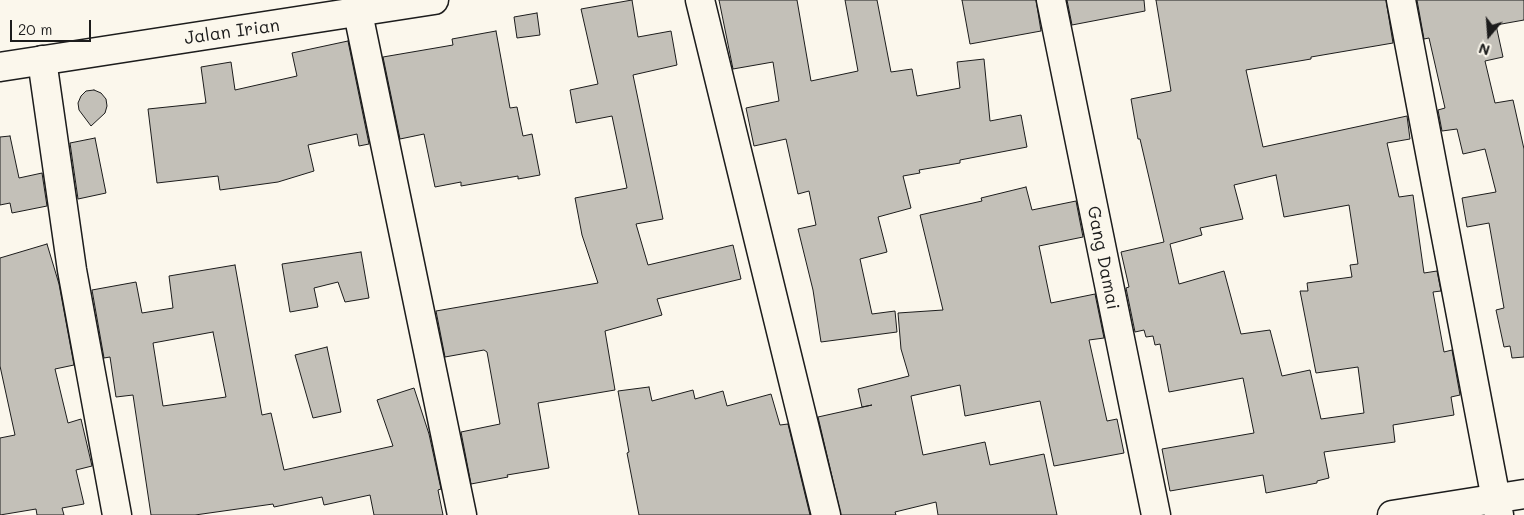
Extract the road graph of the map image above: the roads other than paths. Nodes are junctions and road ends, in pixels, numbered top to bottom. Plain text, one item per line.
1 (434, 0) edge
2 (700, 0) edge
3 (1051, 0) edge
4 (1401, 0) edge
5 (358, 13) junction
6 (42, 60) junction
7 (0, 67) edge
8 (1524, 494) edge
9 (1496, 507) edge
10 (117, 515) edge
11 (462, 515) edge
12 (826, 515) edge
13 (1156, 515) edge
14 (1392, 515) edge

1 - 5 street, Jalan Irian
2 - 12 street
3 - 13 street, Gang Damai
4 - 9 street
5 - 6 street, Jalan Irian
5 - 11 street
6 - 7 street, Jalan Irian
6 - 10 street
8 - 9 street
9 - 14 street

